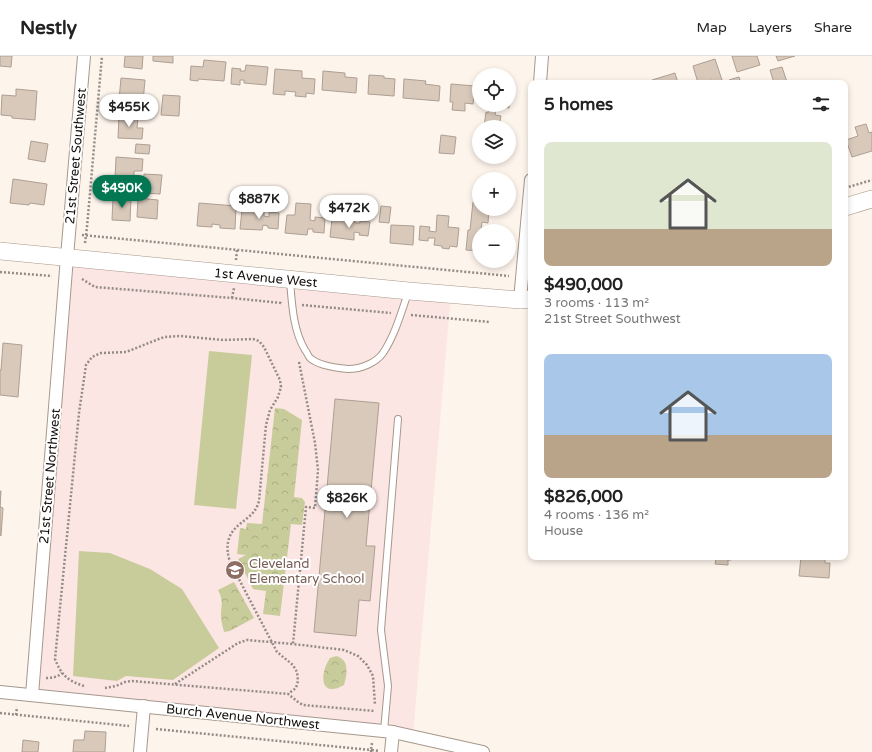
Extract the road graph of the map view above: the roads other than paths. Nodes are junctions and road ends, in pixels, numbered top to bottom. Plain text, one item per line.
1 (84, 56) edge
2 (542, 56) edge
3 (540, 80) edge
4 (872, 199) edge
5 (848, 206) edge
6 (528, 213) edge
7 (0, 251) edge
8 (66, 257) junction
9 (290, 280) junction
10 (409, 291) junction
11 (526, 299) edge
12 (398, 419) dead end
13 (0, 692) edge
14 (32, 695) junction
15 (144, 706) junction
16 (389, 731) junction
17 (140, 752) edge
18 (391, 752) edge
19 (483, 752) edge

1 - 8 street, 21st Street Southwest
2 - 3 street
4 - 5 street
6 - 11 street
7 - 8 street, 1st Avenue West
8 - 9 street, 1st Avenue West
8 - 14 street, 21st Street Northwest
9 - 10 street, 1st Avenue West
9 - 10 lane
10 - 11 street, 1st Avenue West
12 - 16 lane
13 - 14 street, Burch Avenue Northwest
14 - 15 street, Burch Avenue Northwest
15 - 16 street, Burch Avenue Northwest
15 - 17 street
16 - 18 street
16 - 19 street, Burch Avenue Northwest

